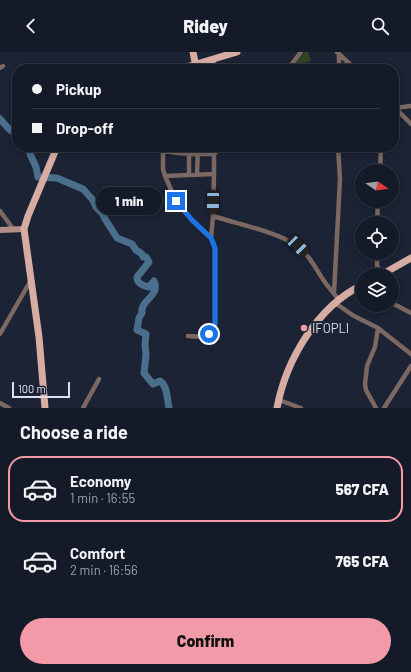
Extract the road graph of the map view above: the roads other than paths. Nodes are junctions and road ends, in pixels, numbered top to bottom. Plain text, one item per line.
1 (237, 52) edge
2 (301, 52) edge
3 (338, 53) edge
4 (192, 64) edge
5 (292, 64) edge
6 (339, 64) edge
7 (350, 64) edge
8 (411, 106) edge
9 (399, 107) edge
10 (399, 113) edge
11 (411, 124) edge
12 (55, 152) edge
13 (163, 152) edge
14 (172, 152) edge
15 (216, 152) edge
16 (338, 152) edge
17 (381, 152) edge
18 (189, 154) junction
19 (198, 154) junction
20 (214, 154) junction
21 (380, 164) edge
22 (189, 174) junction
23 (197, 174) junction
24 (214, 174) junction
25 (165, 176) junction
26 (0, 211) edge
27 (213, 216) junction
28 (24, 229) junction
29 (0, 230) edge
30 (14, 230) junction
31 (211, 238) junction
32 (411, 258) edge
33 (393, 268) edge
34 (32, 279) junction
35 (355, 289) edge
36 (334, 293) junction
37 (337, 301) junction
38 (399, 307) edge
39 (411, 313) edge
40 (378, 328) junction
41 (0, 334) edge
42 (188, 336) dead end
43 (411, 354) edge
44 (411, 366) edge
45 (405, 375) junction
46 (411, 378) edge
47 (99, 380) dead end
48 (279, 400) junction
49 (0, 403) edge
50 (9, 408) edge
51 (45, 408) edge
52 (83, 408) edge
53 (277, 408) edge
54 (301, 408) edge
55 (376, 408) edge
56 (384, 408) edge

1 - 4 main road
2 - 5 street
3 - 6 street
3 - 7 street
8 - 9 street
10 - 11 street
12 - 28 main road
13 - 25 street
14 - 18 street
15 - 20 street
16 - 36 street
17 - 21 street
18 - 19 street
18 - 22 street
19 - 20 street
19 - 23 street
20 - 24 street
22 - 23 street
22 - 25 street
23 - 24 street
24 - 27 street
25 - 31 street
26 - 30 street
27 - 31 street
27 - 36 street
28 - 30 street
28 - 34 main road
29 - 30 street
31 - 42 street
32 - 33 main road
34 - 41 street
34 - 51 main road
35 - 37 main road
36 - 37 street
37 - 40 street
37 - 48 main road
38 - 39 street
40 - 43 street
40 - 55 street
44 - 45 street
45 - 46 street
45 - 56 street
47 - 52 street
48 - 53 main road
48 - 54 street
49 - 50 street

